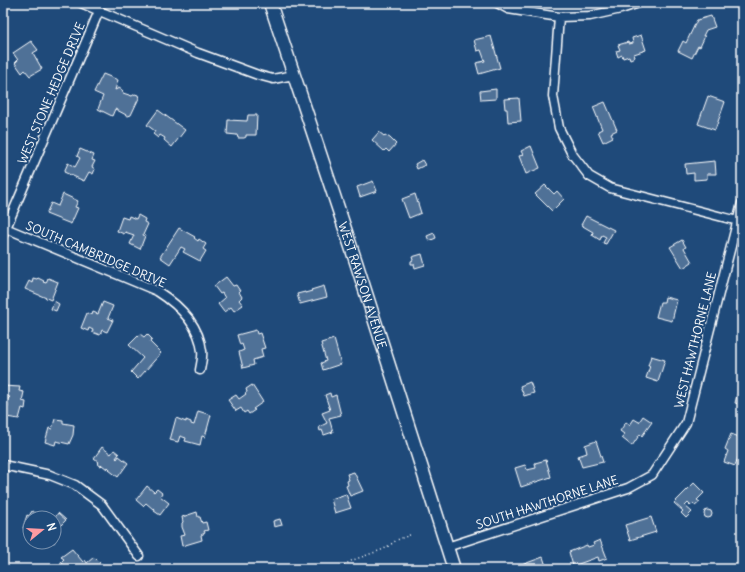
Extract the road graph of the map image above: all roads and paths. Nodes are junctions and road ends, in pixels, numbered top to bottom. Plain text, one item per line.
1 (81, 3) edge
2 (270, 3) edge
3 (497, 3) edge
4 (639, 3) edge
5 (99, 11) junction
6 (560, 17) junction
7 (294, 75) junction
8 (742, 203) edge
9 (738, 221) junction
10 (4, 230) edge
11 (200, 370) dead end
12 (3, 465) edge
13 (652, 475) joint
14 (412, 534) dead end
15 (447, 547) junction
16 (139, 556) dead end
17 (337, 569) edge
18 (454, 569) edge

1 - 5 street
2 - 7 main road, WEST RAWSON AVENUE
3 - 6 street
4 - 6 street
5 - 7 street
5 - 10 street, WEST STONE HEDGE DRIVE
6 - 9 street
7 - 15 main road, WEST RAWSON AVENUE
8 - 9 street, WEST HAWTHORNE LANE
9 - 13 street, WEST HAWTHORNE LANE
10 - 11 street, SOUTH CAMBRIDGE DRIVE
12 - 16 street
13 - 15 street, SOUTH HAWTHORNE LANE
14 - 17 path
15 - 18 main road, WEST RAWSON AVENUE

